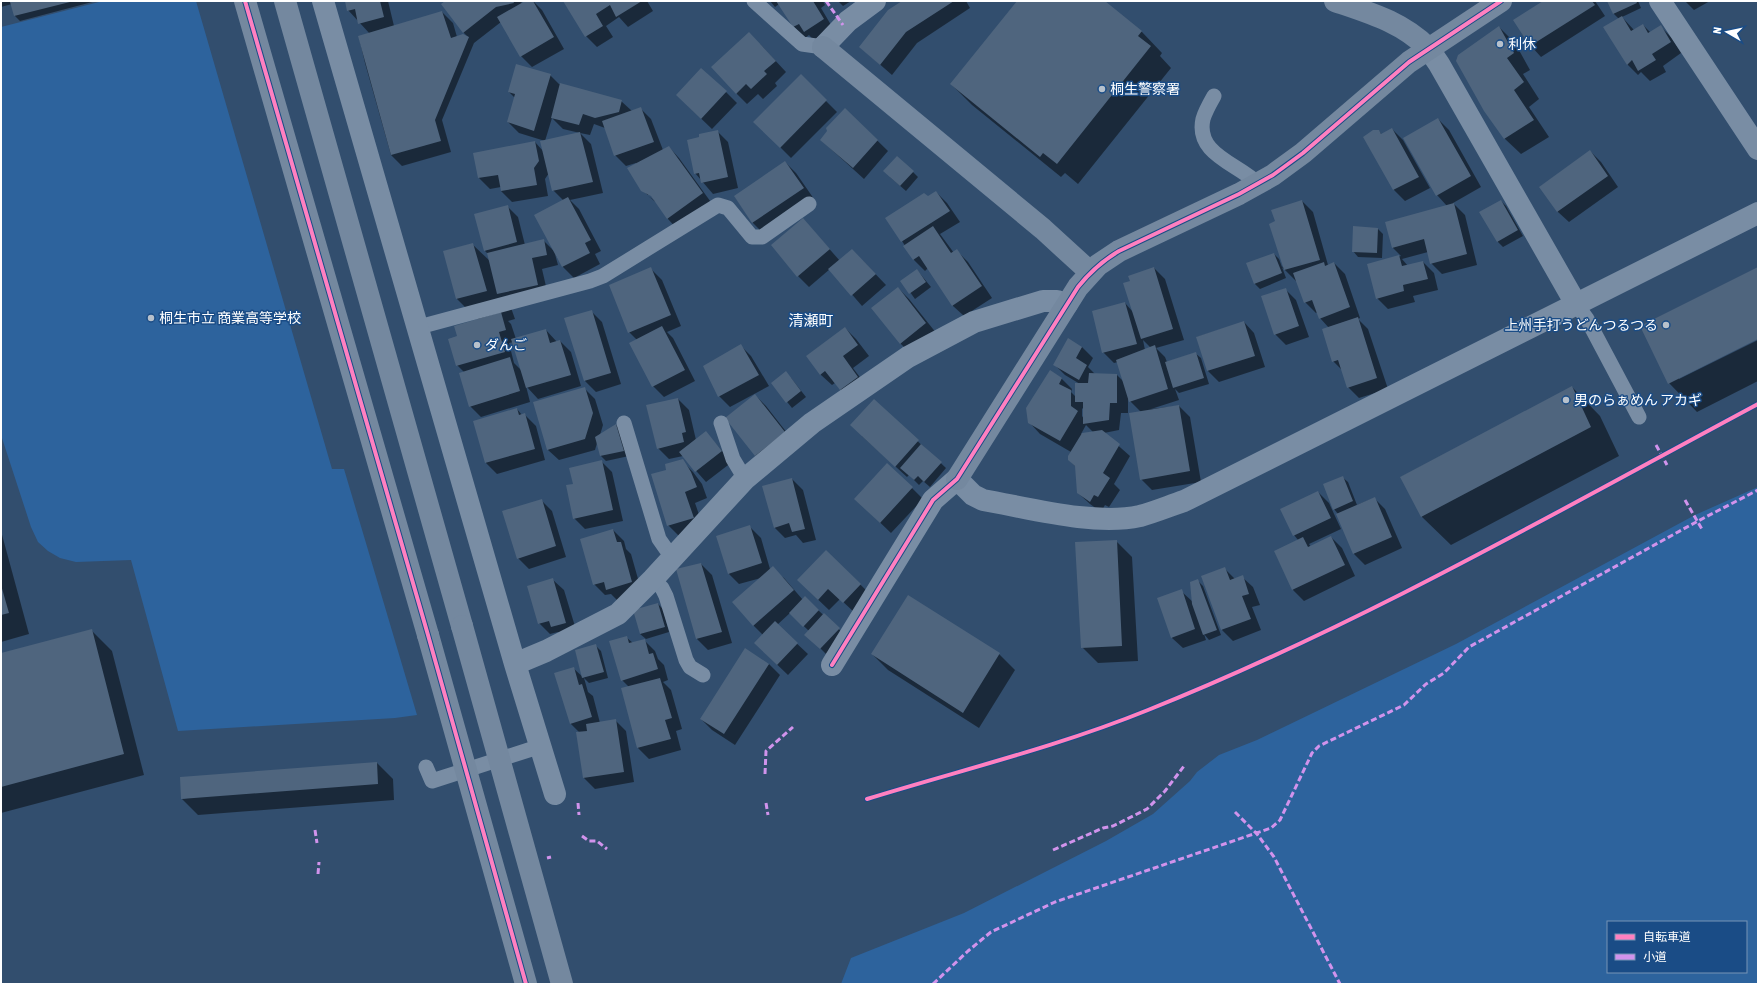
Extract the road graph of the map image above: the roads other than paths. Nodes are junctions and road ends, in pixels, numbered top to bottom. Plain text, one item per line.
1 (245, 1) edge
2 (285, 1) edge
3 (323, 1) edge
4 (754, 1) edge
5 (875, 1) edge
6 (1335, 1) edge
7 (1502, 1) edge
8 (1660, 1) edge
9 (823, 47) junction
10 (1428, 48) junction
11 (1214, 96) dead end
12 (1758, 149) edge
13 (1258, 184) junction
14 (809, 204) dead end
15 (1758, 213) edge
16 (1090, 272) junction
17 (1067, 304) junction
18 (1576, 304) junction
19 (419, 327) junction
20 (1639, 417) dead end
21 (624, 423) dead end
22 (721, 423) dead end
23 (745, 479) junction
24 (957, 479) junction
25 (674, 556) junction
26 (653, 579) junction
27 (515, 664) junction
28 (832, 665) dead end
29 (702, 675) dead end
30 (541, 746) junction
31 (426, 767) dead end
32 (554, 794) dead end
33 (526, 984) edge
34 (562, 984) edge

1 - 33 street, bridge
2 - 34 street, bridge
3 - 19 street
4 - 9 lane
5 - 9 street
6 - 10 street
7 - 10 street
8 - 12 street
9 - 16 street
10 - 13 street
10 - 18 street
11 - 13 lane
13 - 16 street
14 - 19 lane
15 - 18 street
16 - 17 street
17 - 23 street
17 - 24 street
18 - 20 lane
18 - 24 street
19 - 27 street
21 - 25 lane
22 - 23 lane
23 - 25 street
24 - 28 street
25 - 26 street
26 - 27 street
26 - 29 lane
27 - 30 street
30 - 31 lane
30 - 32 street

